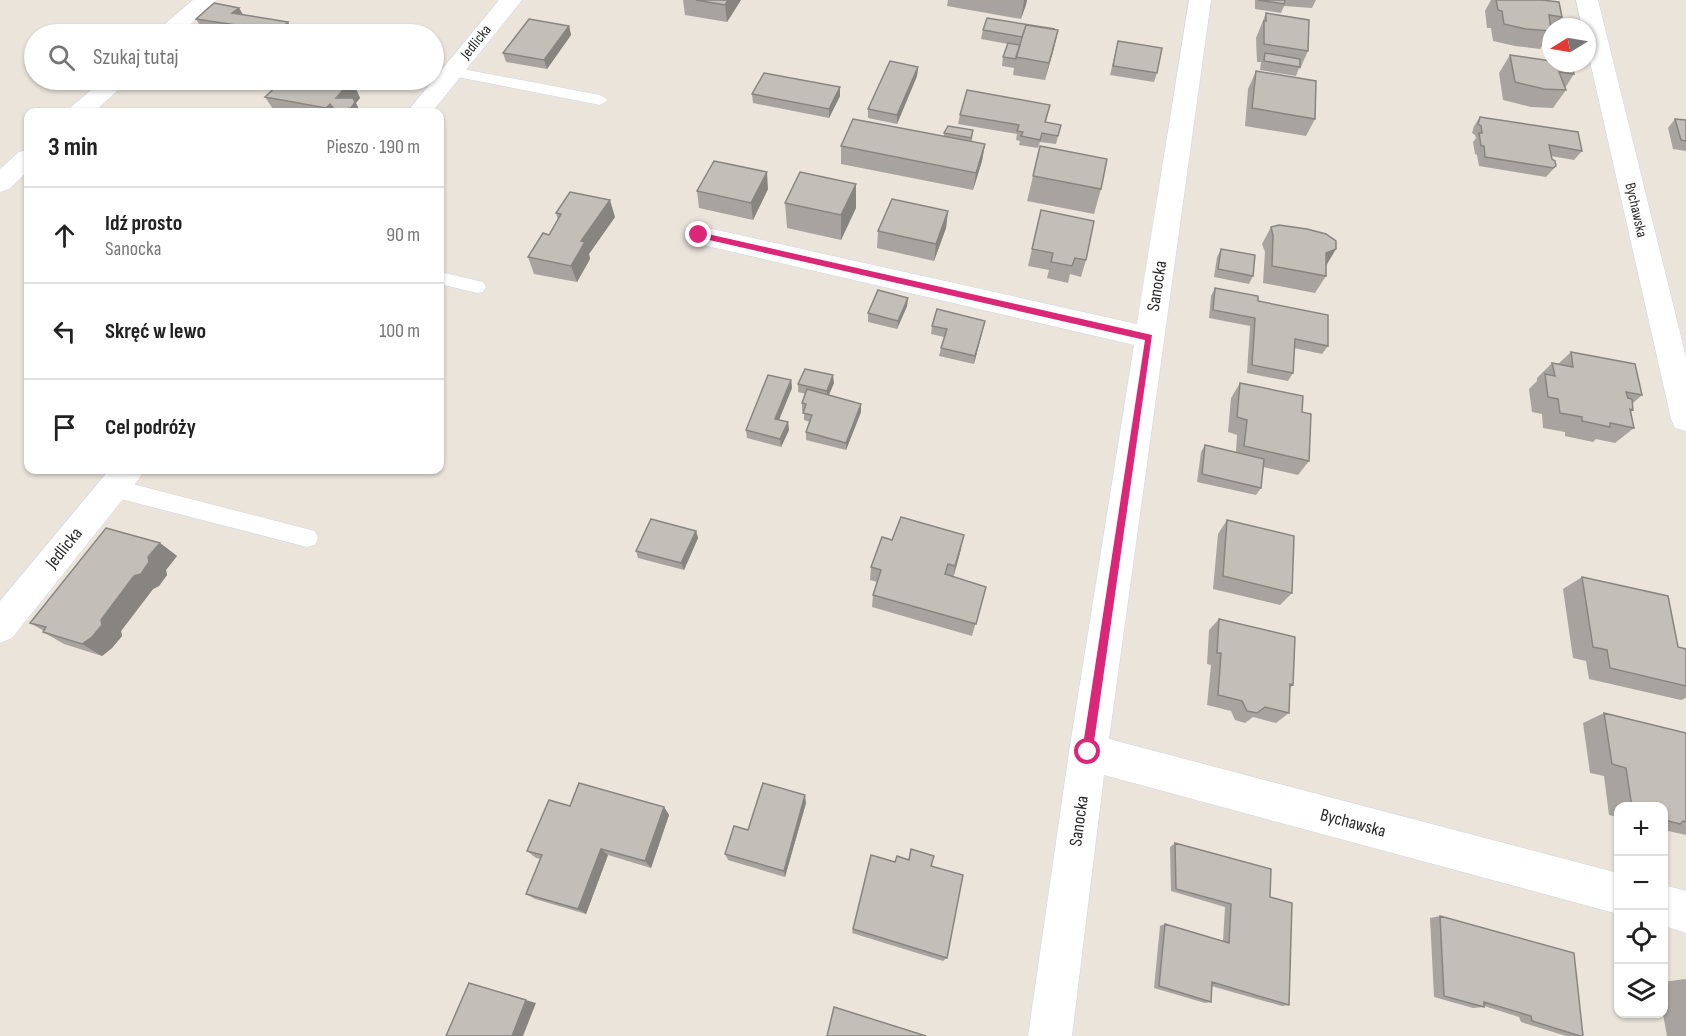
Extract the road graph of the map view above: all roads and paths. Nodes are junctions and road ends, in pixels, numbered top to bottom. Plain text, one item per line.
1 (206, 0) edge
2 (511, 0) edge
3 (1200, 0) edge
4 (1587, 0) edge
5 (178, 24) edge
6 (452, 72) junction
7 (444, 82) edge
8 (105, 90) edge
9 (437, 90) edge
10 (600, 100) dead end
11 (85, 108) edge
12 (422, 108) edge
13 (24, 162) edge
14 (0, 183) edge
15 (699, 235) dead end
16 (444, 279) edge
17 (477, 287) dead end
18 (1149, 338) junction
19 (1686, 419) edge
20 (121, 479) edge
21 (308, 538) dead end
22 (0, 627) edge
23 (1088, 752) junction
24 (1614, 893) edge
25 (1668, 907) edge
26 (1686, 912) edge
27 (1050, 1036) edge

1 - 5 street
2 - 6 street, Jedlicka
3 - 18 street, Sanocka
4 - 19 street, Bychawska
6 - 7 street, Jedlicka
6 - 10 lane
8 - 11 street
9 - 12 street, Jedlicka
13 - 14 street
15 - 18 street
16 - 17 lane
18 - 23 street, Sanocka
20 - 21 lane
20 - 22 street, Jedlicka
23 - 24 street, Bychawska
23 - 27 street, Sanocka
25 - 26 street

